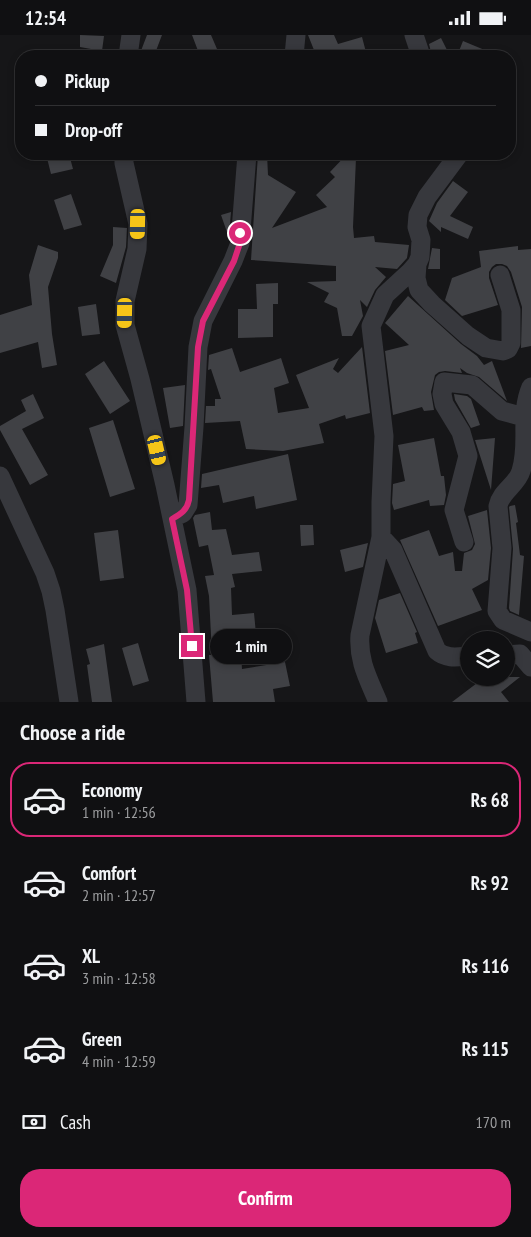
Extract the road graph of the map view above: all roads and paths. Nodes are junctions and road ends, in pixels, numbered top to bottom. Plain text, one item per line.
1 (131, 35) edge
2 (296, 35) edge
3 (414, 35) edge
4 (129, 50) edge
5 (295, 50) edge
6 (419, 50) edge
7 (124, 160) edge
8 (247, 160) edge
9 (455, 160) edge
10 (417, 264) junction
11 (500, 275) dead end
12 (531, 387) edge
13 (524, 417) junction
14 (0, 476) edge
15 (172, 519) junction
16 (381, 537) junction
17 (464, 542) dead end
18 (531, 632) edge
19 (515, 655) edge
20 (460, 657) edge
21 (531, 667) edge
22 (69, 702) edge
23 (196, 702) edge
24 (378, 702) edge

1 - 4 street
2 - 5 street
3 - 6 street
7 - 15 street
8 - 15 street
9 - 10 street
10 - 11 street
10 - 16 street
12 - 13 street
13 - 17 street
13 - 18 street
14 - 22 street
15 - 23 street
16 - 20 street
16 - 24 street
19 - 21 street

